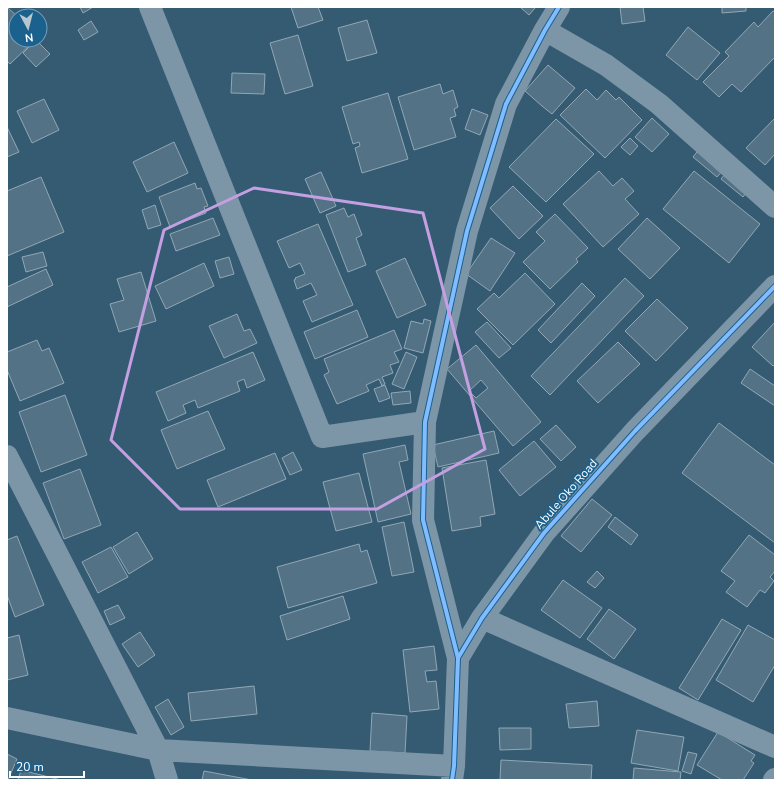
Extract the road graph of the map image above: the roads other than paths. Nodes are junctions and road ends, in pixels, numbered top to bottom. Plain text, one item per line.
1 (150, 7) edge
2 (559, 7) edge
3 (545, 30) junction
4 (775, 207) edge
5 (775, 286) edge
6 (425, 422) junction
7 (7, 456) edge
8 (482, 618) junction
9 (458, 658) junction
10 (7, 718) edge
11 (775, 748) edge
12 (158, 750) junction
13 (453, 773) edge
14 (167, 780) edge

1 - 6 street
2 - 3 street
3 - 4 street
3 - 6 street
5 - 8 street, Abule Oko Road
6 - 9 street
7 - 12 street
8 - 9 street, Abule Oko Road
8 - 11 street
9 - 13 street, Abule Oko Road
10 - 12 street
12 - 13 street
12 - 14 street

